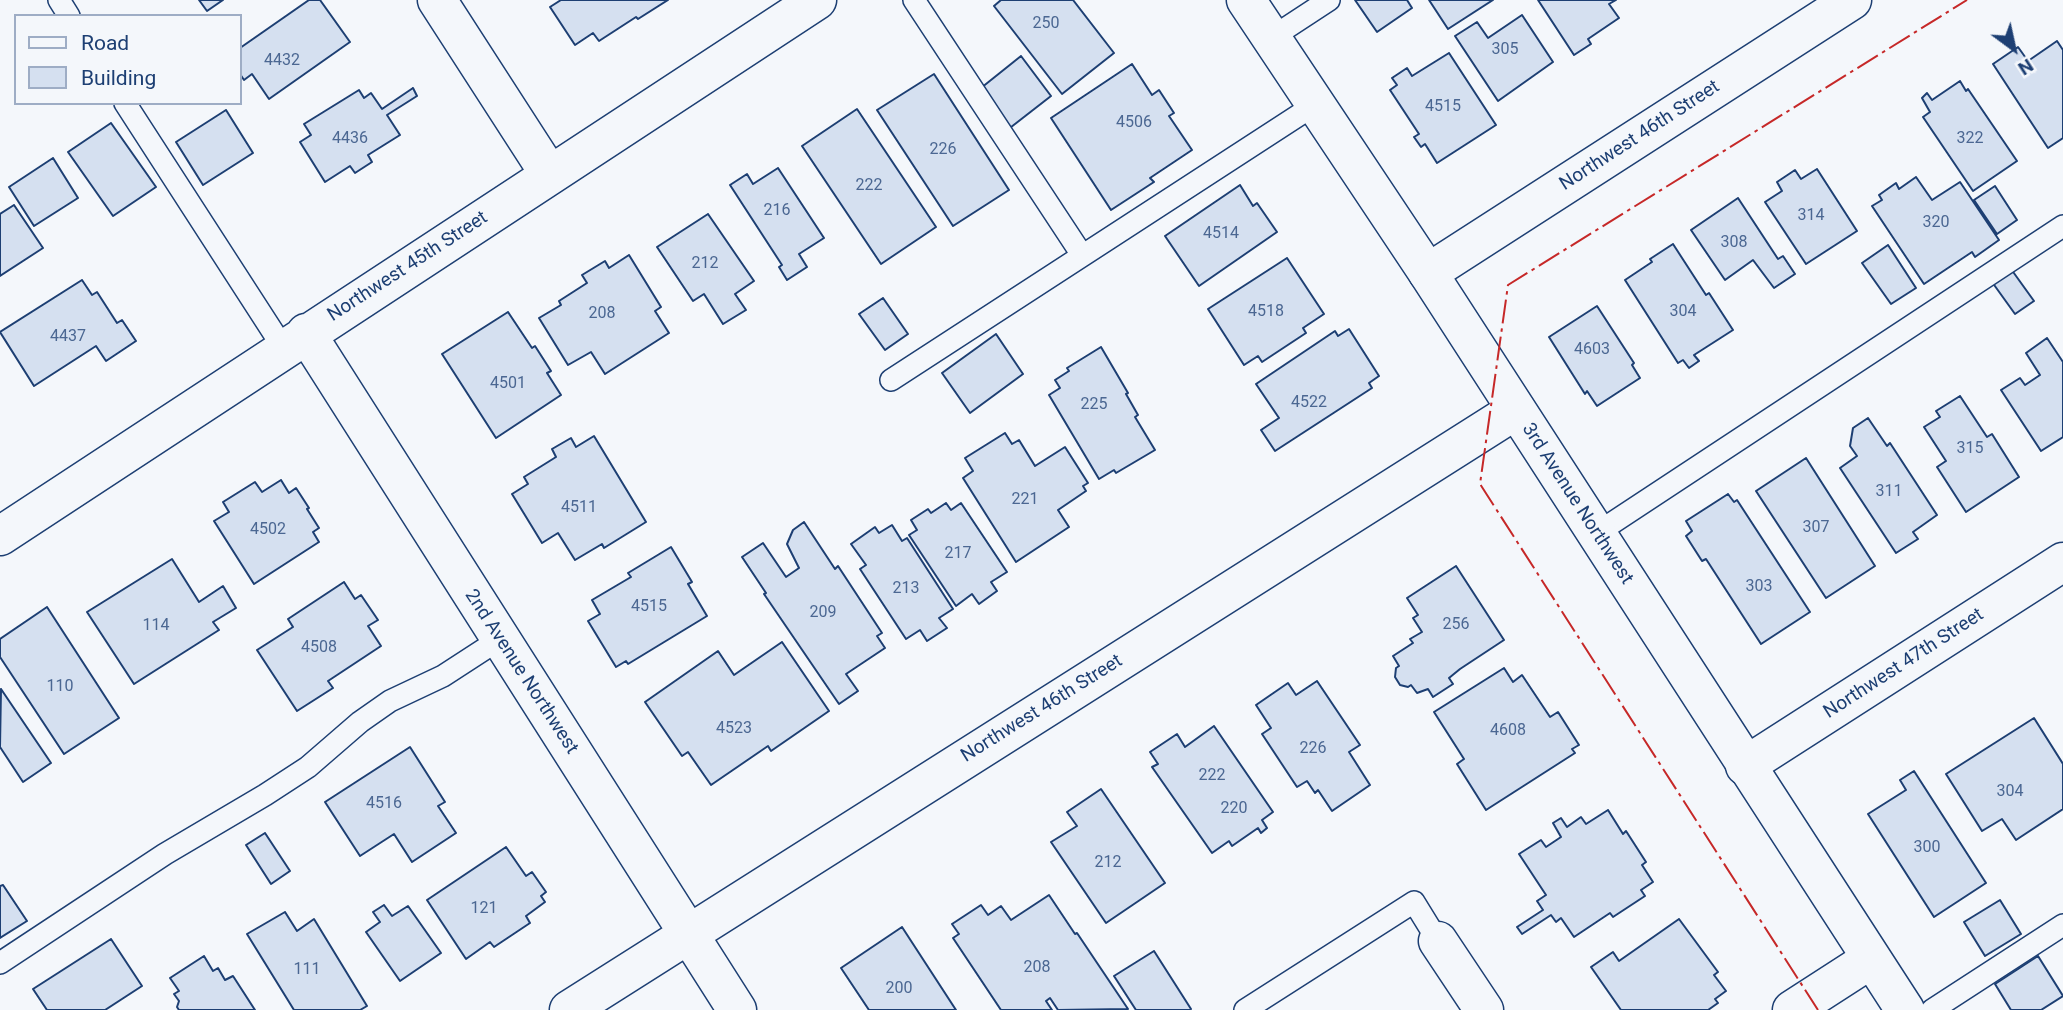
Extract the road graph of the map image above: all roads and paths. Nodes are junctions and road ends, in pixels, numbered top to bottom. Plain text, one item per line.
1 (437, 0) edge
2 (817, 0) edge
3 (914, 0) edge
4 (1247, 0) edge
5 (1329, 0) edge
6 (1853, 0) edge
7 (1271, 38) junction
8 (1315, 104) junction
9 (126, 105) edge
10 (550, 175) junction
11 (2063, 226) edge
12 (1082, 255) junction
13 (1428, 273) junction
14 (295, 341) junction
15 (891, 380) dead end
16 (1516, 410) junction
17 (1597, 533) junction
18 (1, 534) edge
19 (2063, 562) edge
20 (500, 639) junction
21 (1745, 766) junction
22 (2063, 925) edge
23 (688, 933) junction
24 (1438, 941) joint
25 (1871, 959) junction
26 (0, 963) edge
27 (569, 1010) edge
28 (737, 1010) edge
29 (1245, 1010) edge
30 (1484, 1010) edge
31 (1792, 1010) edge
32 (1905, 1010) edge
33 (1931, 1010) edge

1 - 10 street
2 - 10 street, Northwest 45th Street
3 - 12 lane
4 - 7 street, 3rd Avenue Northwest
5 - 7 lane
6 - 13 street, Northwest 46th Street
7 - 8 street, 3rd Avenue Northwest
8 - 12 lane
8 - 13 street, 3rd Avenue Northwest
9 - 14 lane
10 - 14 street, Northwest 45th Street
11 - 17 lane
12 - 15 lane
13 - 16 street, 3rd Avenue Northwest
14 - 18 street, Northwest 45th Street
14 - 20 street, 2nd Avenue Northwest
16 - 17 street, 3rd Avenue Northwest
16 - 23 street, Northwest 46th Street
17 - 21 street, 3rd Avenue Northwest
19 - 21 street, Northwest 47th Street
20 - 23 street, 2nd Avenue Northwest
20 - 26 lane
21 - 25 street, 3rd Avenue Northwest
22 - 33 lane
23 - 27 street, Northwest 46th Street
23 - 28 street, 2nd Avenue Northwest
24 - 29 lane
24 - 30 street
25 - 31 street
25 - 32 street, 3rd Avenue Northwest

